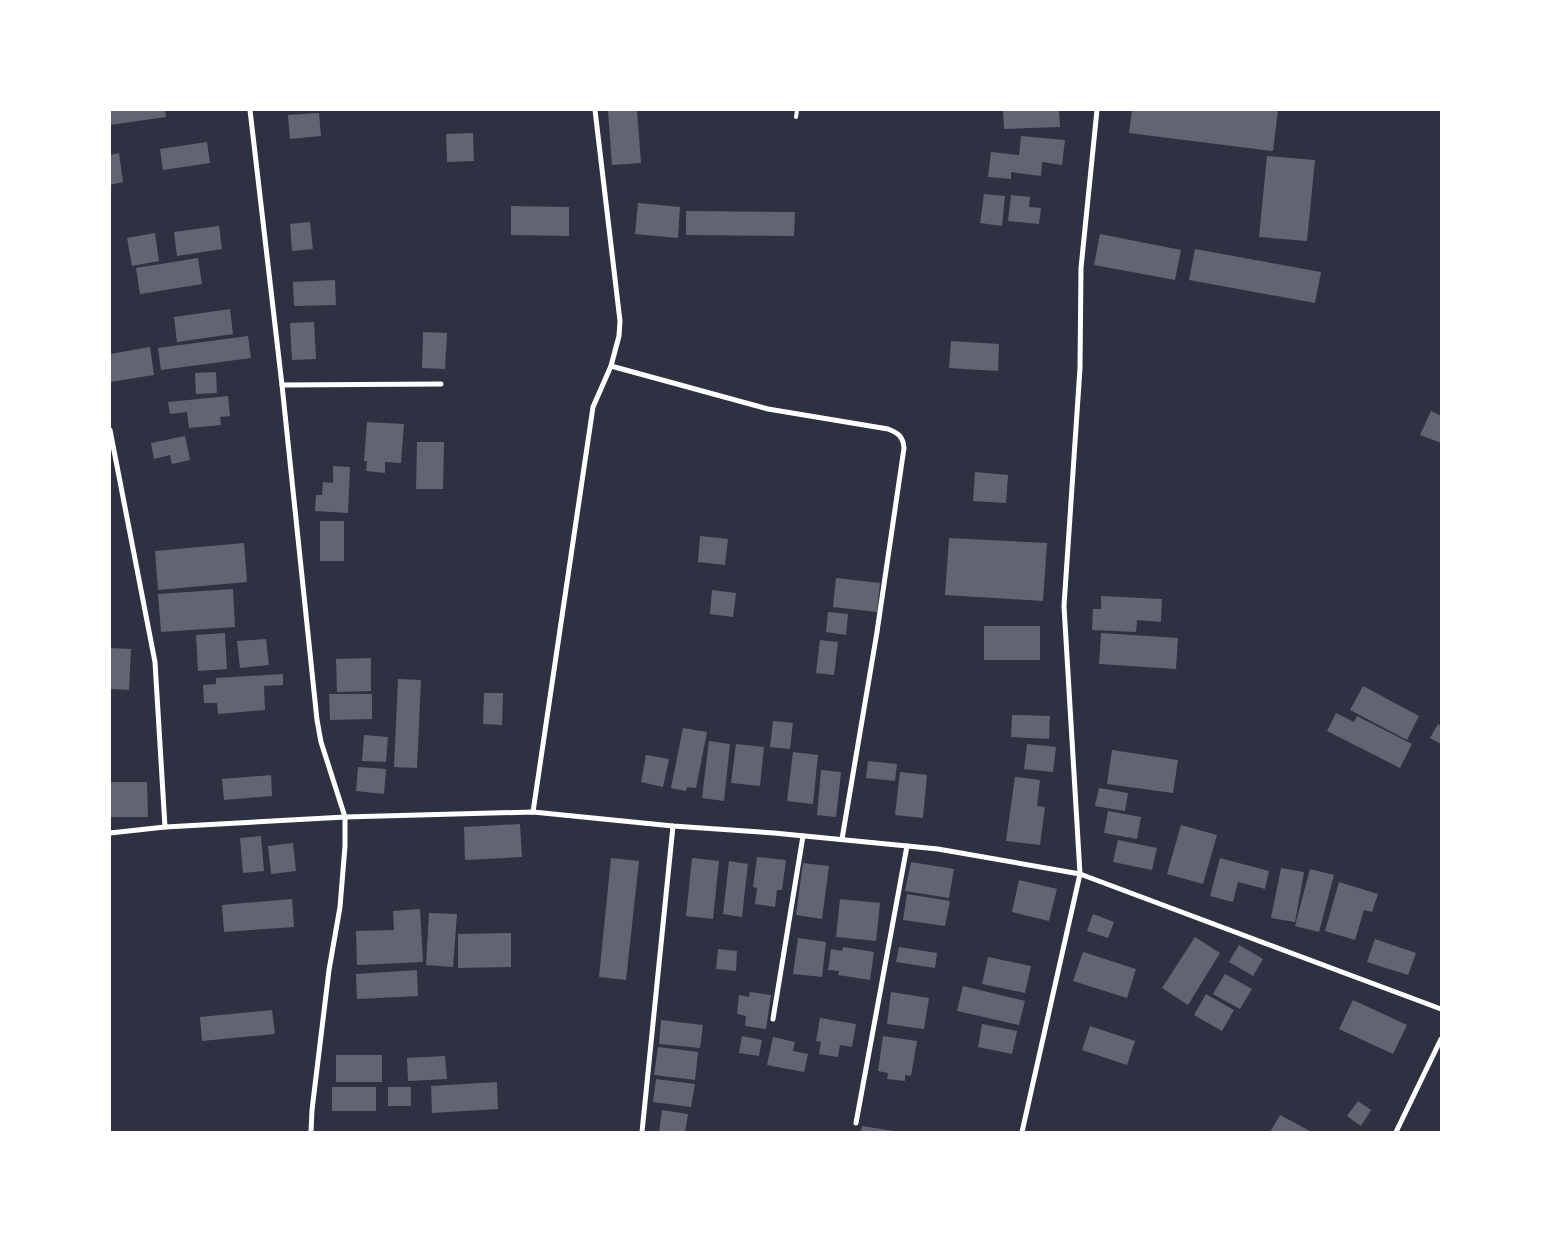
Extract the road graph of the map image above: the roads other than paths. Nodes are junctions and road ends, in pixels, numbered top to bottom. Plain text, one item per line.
1 (250, 110) edge
2 (595, 110) edge
3 (797, 110) edge
4 (1097, 110) edge
5 (796, 117) dead end
6 (612, 366) junction
7 (441, 384) dead end
8 (282, 385) junction
9 (110, 430) edge
10 (533, 812) junction
11 (344, 816) junction
12 (674, 826) junction
13 (165, 827) junction
14 (110, 833) edge
15 (803, 836) junction
16 (842, 840) junction
17 (908, 846) junction
18 (1080, 874) junction
19 (1441, 1009) edge
20 (773, 1019) dead end
21 (1441, 1039) edge
22 (856, 1123) dead end
23 (311, 1132) edge
24 (642, 1132) edge
25 (1022, 1132) edge
26 (1396, 1132) edge

1 - 8 street
2 - 6 street
3 - 5 lane
4 - 18 street
6 - 10 street
6 - 16 street
7 - 8 street
8 - 11 street
9 - 13 street
10 - 11 street
10 - 12 street
11 - 13 street
11 - 23 street
12 - 15 street
12 - 24 street
13 - 14 street
15 - 16 street
15 - 20 street
16 - 17 street
17 - 18 street
17 - 22 street
18 - 19 street
18 - 25 street
21 - 26 street

